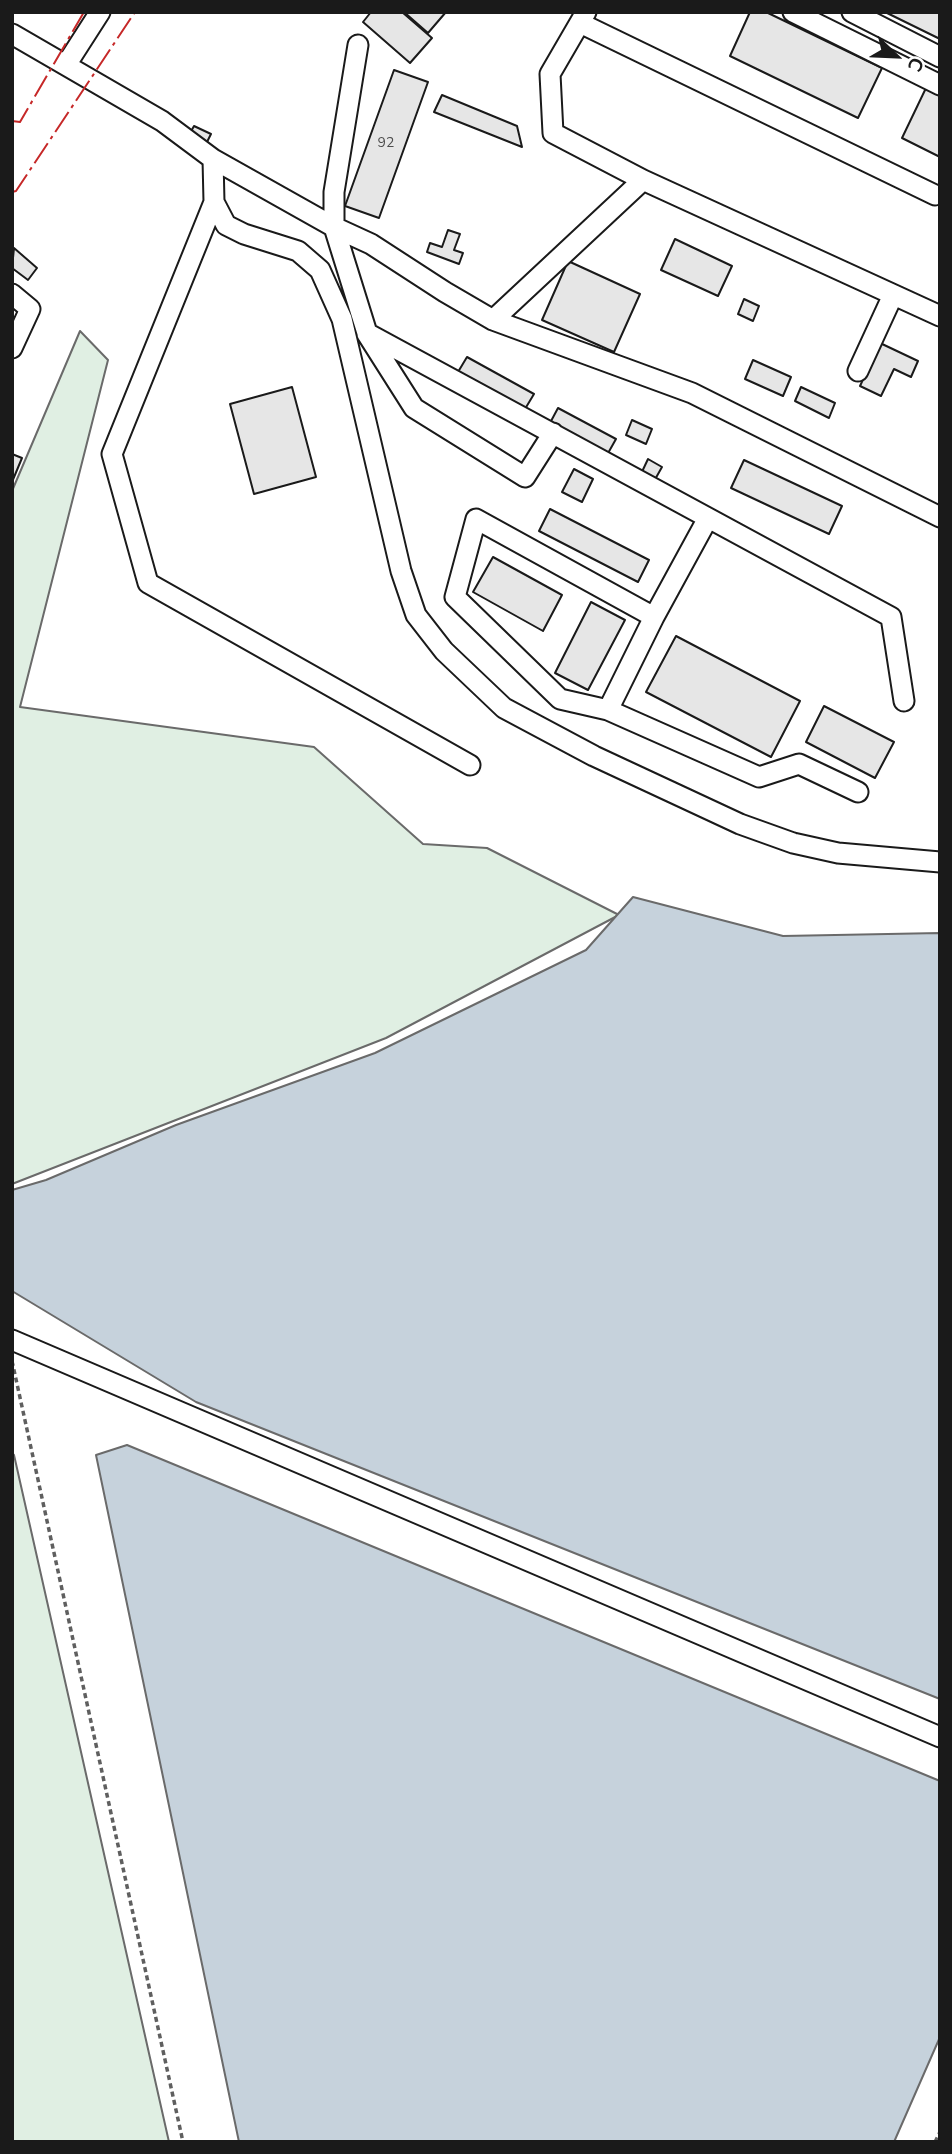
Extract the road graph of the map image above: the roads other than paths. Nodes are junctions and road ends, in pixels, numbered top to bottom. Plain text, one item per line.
1 (100, 12) edge
2 (793, 12) edge
3 (852, 12) edge
4 (583, 18) edge
5 (12, 34) edge
6 (358, 45) dead end
7 (940, 57) edge
8 (66, 65) junction
9 (940, 85) edge
10 (214, 159) junction
11 (643, 180) junction
12 (935, 195) dead end
13 (214, 202) junction
14 (334, 227) junction
15 (12, 294) edge
16 (893, 295) junction
17 (940, 316) edge
18 (493, 320) junction
19 (367, 333) junction
20 (12, 348) edge
21 (858, 371) dead end
22 (553, 433) junction
23 (940, 517) edge
24 (708, 518) junction
25 (654, 617) junction
26 (904, 701) dead end
27 (608, 710) junction
28 (470, 765) dead end
29 (858, 792) dead end
30 (940, 862) edge
31 (12, 1340) edge
32 (940, 1737) edge

1 - 8 lane
2 - 9 lane
3 - 7 lane
4 - 11 lane
4 - 12 lane
5 - 8 lane
6 - 14 lane
8 - 10 lane
10 - 13 lane
10 - 14 lane
11 - 16 lane
11 - 18 lane
13 - 28 lane
13 - 30 lane
14 - 18 lane
14 - 19 lane
15 - 20 lane
16 - 17 lane
16 - 21 lane
18 - 23 lane
19 - 22 lane
19 - 22 lane
22 - 24 lane
24 - 25 lane
24 - 26 lane
25 - 27 lane
25 - 27 lane
27 - 29 lane
31 - 32 lane

